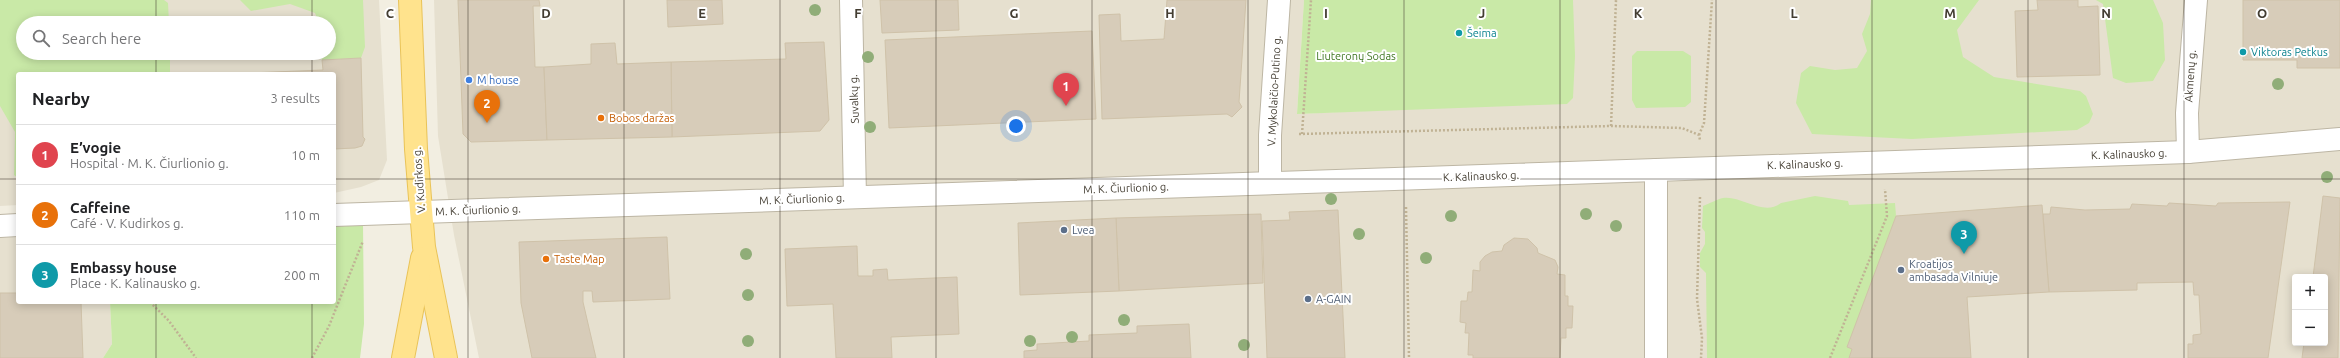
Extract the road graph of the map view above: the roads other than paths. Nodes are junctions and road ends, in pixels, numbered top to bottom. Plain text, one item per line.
1 (410, 0) edge
2 (851, 0) edge
3 (1279, 0) edge
4 (2196, 0) edge
5 (2340, 139) edge
6 (2188, 152) junction
7 (1656, 170) junction
8 (1270, 183) junction
9 (855, 197) junction
10 (421, 212) junction
11 (336, 215) edge
12 (0, 226) edge
13 (16, 226) edge
14 (424, 247) junction
15 (404, 358) edge
16 (446, 358) edge
17 (1656, 358) edge

1 - 10 main road, V. Kudirkos g.
2 - 9 street, Suvalkų g.
3 - 8 street, V. Mykolaičio-Putino g.
4 - 6 street, Akmenų g.
5 - 6 street, K. Kalinausko g.
6 - 7 street, K. Kalinausko g.
7 - 8 street, K. Kalinausko g.
7 - 17 street
8 - 9 street, M. K. Čiurlionio g.
9 - 10 street, M. K. Čiurlionio g.
10 - 11 street, M. K. Čiurlionio g.
10 - 14 main road, V. Kudirkos g.
12 - 13 street
14 - 15 main road
14 - 16 main road, V. Kudirkos g.

